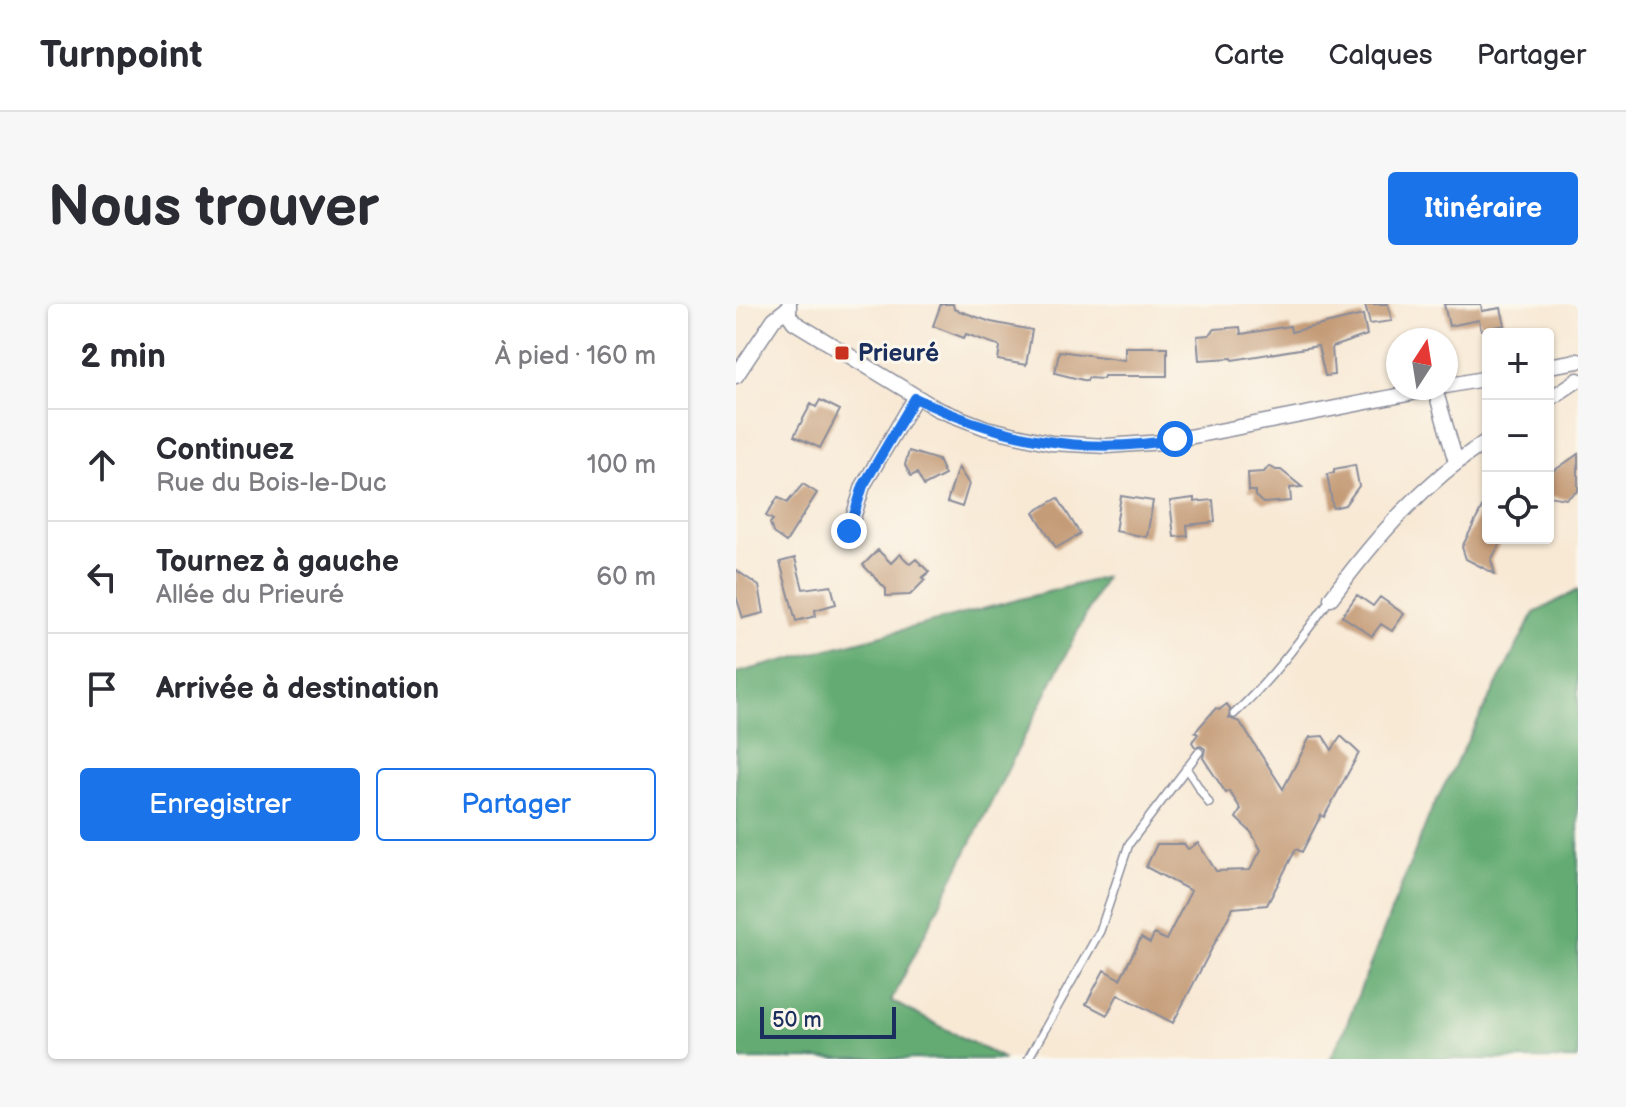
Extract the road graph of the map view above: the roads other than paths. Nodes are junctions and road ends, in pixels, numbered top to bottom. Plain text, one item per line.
1 (788, 306) edge
2 (1578, 361) edge
3 (1554, 365) edge
4 (736, 376) edge
5 (1482, 379) edge
6 (1578, 380) edge
7 (1458, 384) edge
8 (1554, 396) edge
9 (915, 398) junction
10 (1386, 398) edge
11 (1439, 400) edge
12 (1482, 444) edge
13 (1456, 462) junction
14 (849, 531) dead end
15 (1331, 598) joint
16 (1234, 714) dead end
17 (1199, 752) dead end
18 (1186, 768) junction
19 (1209, 803) dead end
20 (1028, 1059) edge

1 - 4 street
1 - 9 street
2 - 3 street
5 - 7 street
6 - 8 street
9 - 10 street
9 - 14 street
11 - 13 street
12 - 13 street
13 - 15 street
15 - 16 lane
17 - 18 lane
18 - 19 lane
18 - 20 lane

